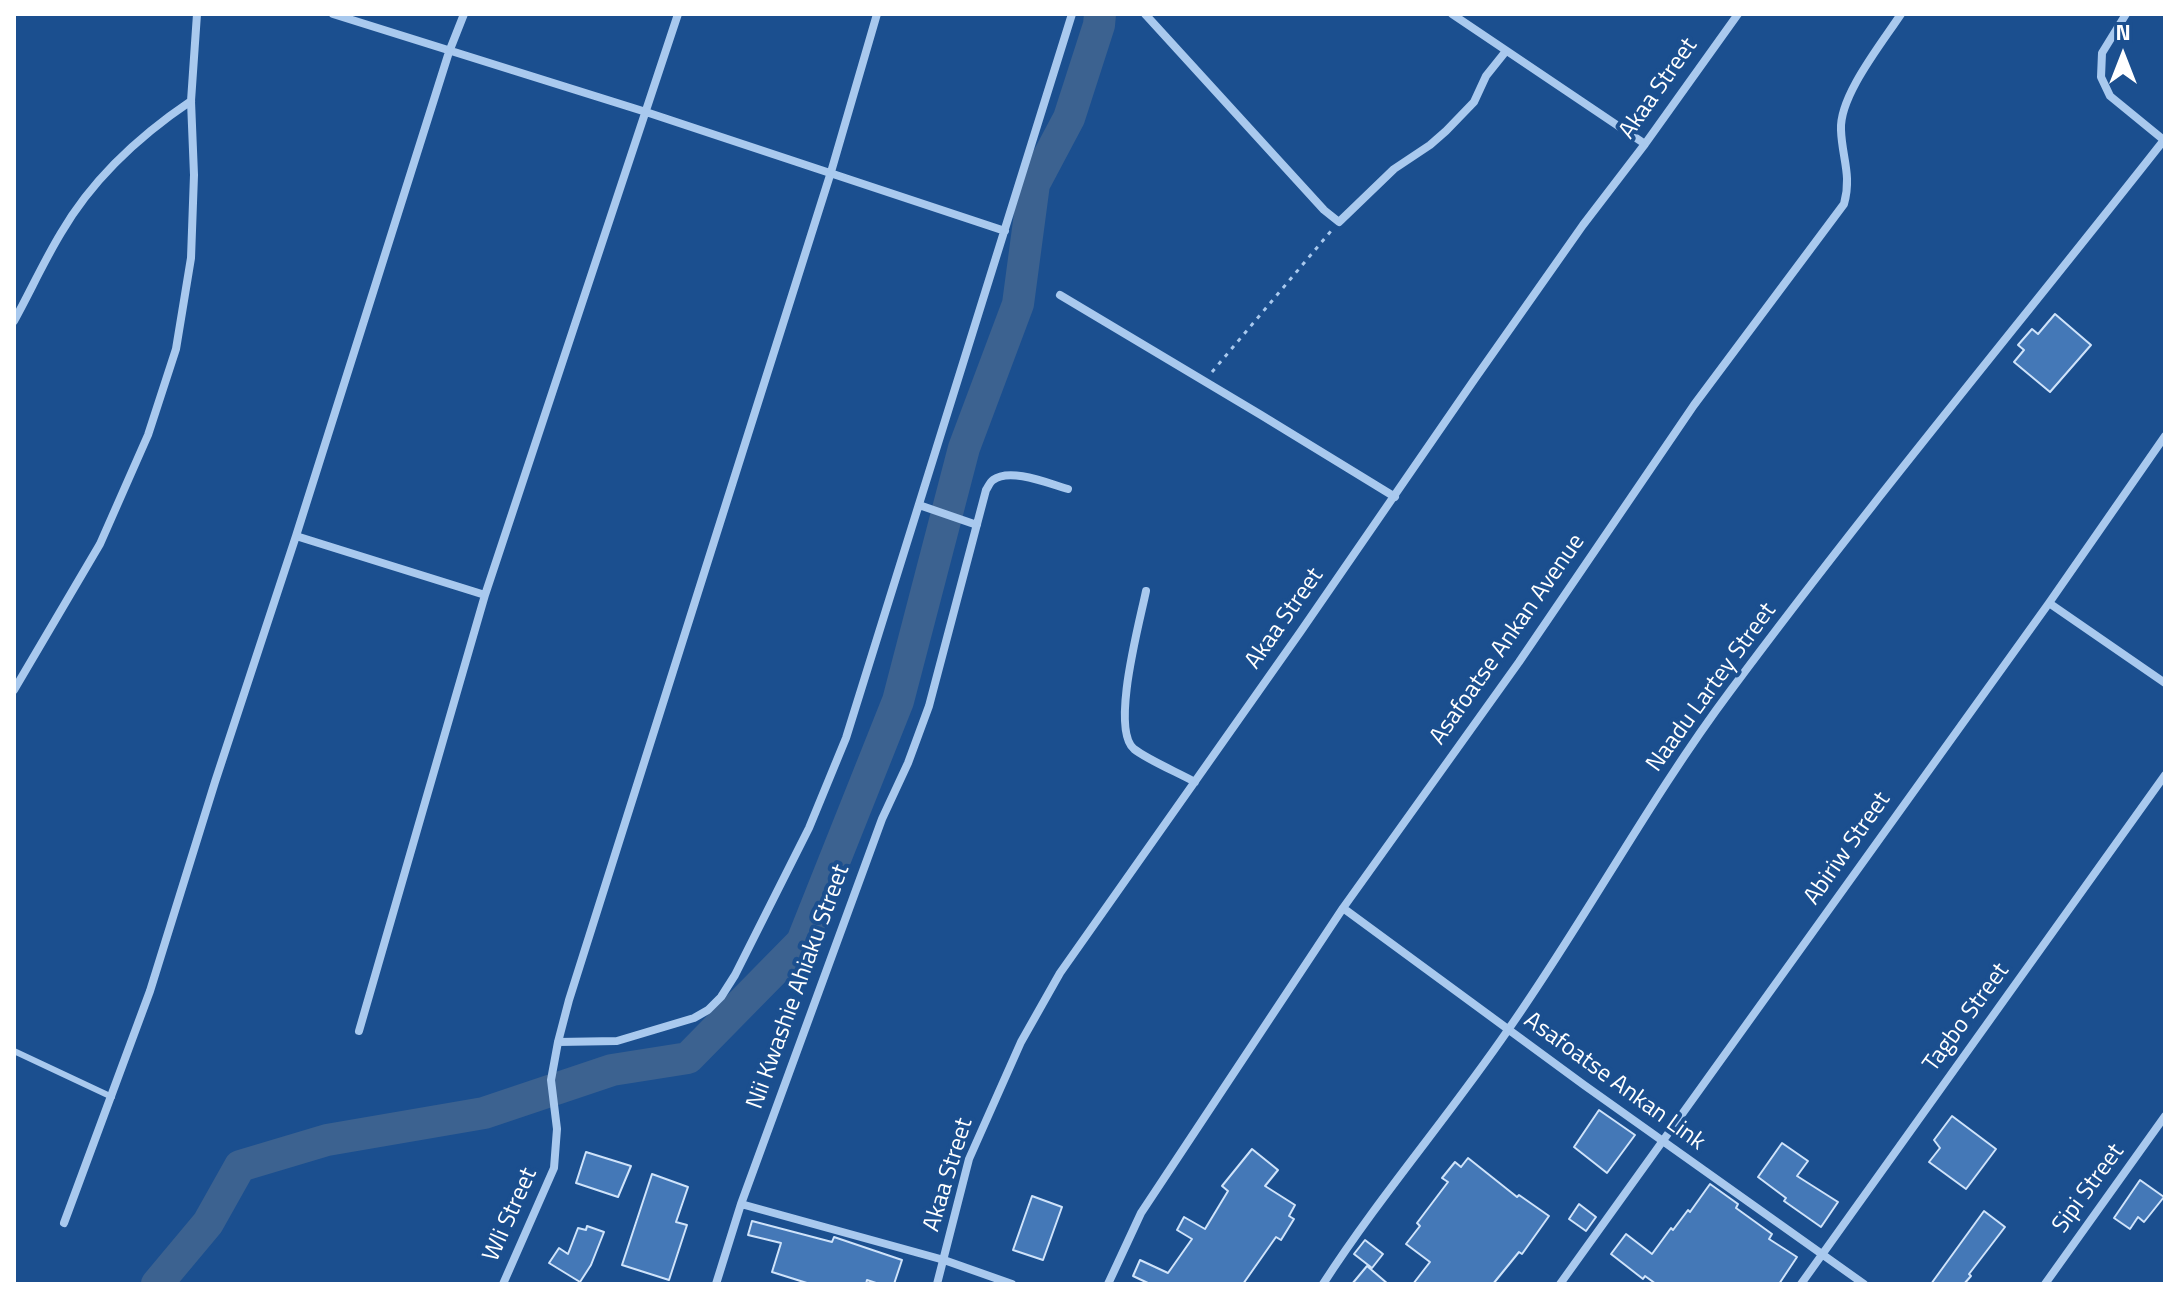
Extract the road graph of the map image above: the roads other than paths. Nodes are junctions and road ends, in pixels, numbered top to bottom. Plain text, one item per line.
1 (197, 14) edge
2 (333, 14) edge
3 (464, 14) edge
4 (678, 14) edge
5 (877, 14) edge
6 (1072, 14) edge
7 (1145, 14) edge
8 (1452, 14) edge
9 (1738, 14) edge
10 (1901, 14) edge
11 (2126, 14) edge
12 (1506, 51) junction
13 (449, 52) junction
14 (191, 101) junction
15 (646, 112) junction
16 (2164, 140) edge
17 (1645, 144) junction
18 (831, 172) junction
19 (1005, 231) junction
20 (1060, 295) dead end
21 (14, 321) edge
22 (2165, 436) edge
23 (1068, 489) dead end
24 (1395, 497) junction
25 (919, 505) junction
26 (977, 525) junction
27 (296, 536) junction
28 (1146, 591) dead end
29 (485, 595) junction
30 (2049, 603) junction
31 (2165, 683) edge
32 (14, 690) edge
33 (2165, 775) edge
34 (1195, 782) junction
35 (1343, 908) junction
36 (1509, 1030) junction
37 (359, 1031) dead end
38 (558, 1042) junction
39 (14, 1051) edge
40 (112, 1097) junction
41 (2165, 1116) edge
42 (1662, 1142) junction
43 (741, 1204) junction
44 (64, 1223) dead end
45 (1821, 1256) junction
46 (944, 1260) junction
47 (503, 1284) edge
48 (716, 1284) edge
49 (937, 1284) edge
50 (1012, 1284) edge
51 (1108, 1284) edge
52 (1323, 1284) edge
53 (1560, 1284) edge
54 (1801, 1284) edge
55 (1864, 1284) edge
56 (2045, 1284) edge

1 - 14 street
2 - 13 street
3 - 13 street
4 - 15 street
5 - 18 street, Wli Street
6 - 19 street
7 - 12 street
8 - 12 street
9 - 17 street, Akaa Street
10 - 35 street, Asafoatse Ankan Avenue
11 - 16 street
12 - 17 street
13 - 15 street
13 - 27 street
14 - 21 street
14 - 32 street
15 - 18 street
15 - 29 street
16 - 36 street, Naadu Lartey Street
17 - 24 street, Akaa Street
18 - 19 street
18 - 38 street, Wli Street
19 - 25 street
20 - 24 street
22 - 30 street, Abiriw Street
23 - 26 street, Nii Kwashie Ahiaku Street
24 - 34 street, Akaa Street
25 - 26 street
25 - 38 street
26 - 43 street, Nii Kwashie Ahiaku Street
27 - 29 street
27 - 40 street
28 - 34 street
29 - 37 street
30 - 31 street
30 - 42 street, Abiriw Street
33 - 45 street, Tagbo Street
34 - 46 street, Akaa Street
35 - 36 street, Asafoatse Ankan Link
35 - 51 street, Asafoatse Ankan Avenue
36 - 42 street, Asafoatse Ankan Link
36 - 52 street, Naadu Lartey Street
38 - 47 street, Wli Street
39 - 40 lane
40 - 44 street
41 - 56 street, Sipi Street
42 - 45 street, Asafoatse Ankan Link
42 - 53 street, Abiriw Street
43 - 46 street
43 - 48 street, Nii Kwashie Ahiaku Street
45 - 54 street, Tagbo Street
45 - 55 street, Asafoatse Ankan Link
46 - 49 street, Akaa Street
46 - 50 street

